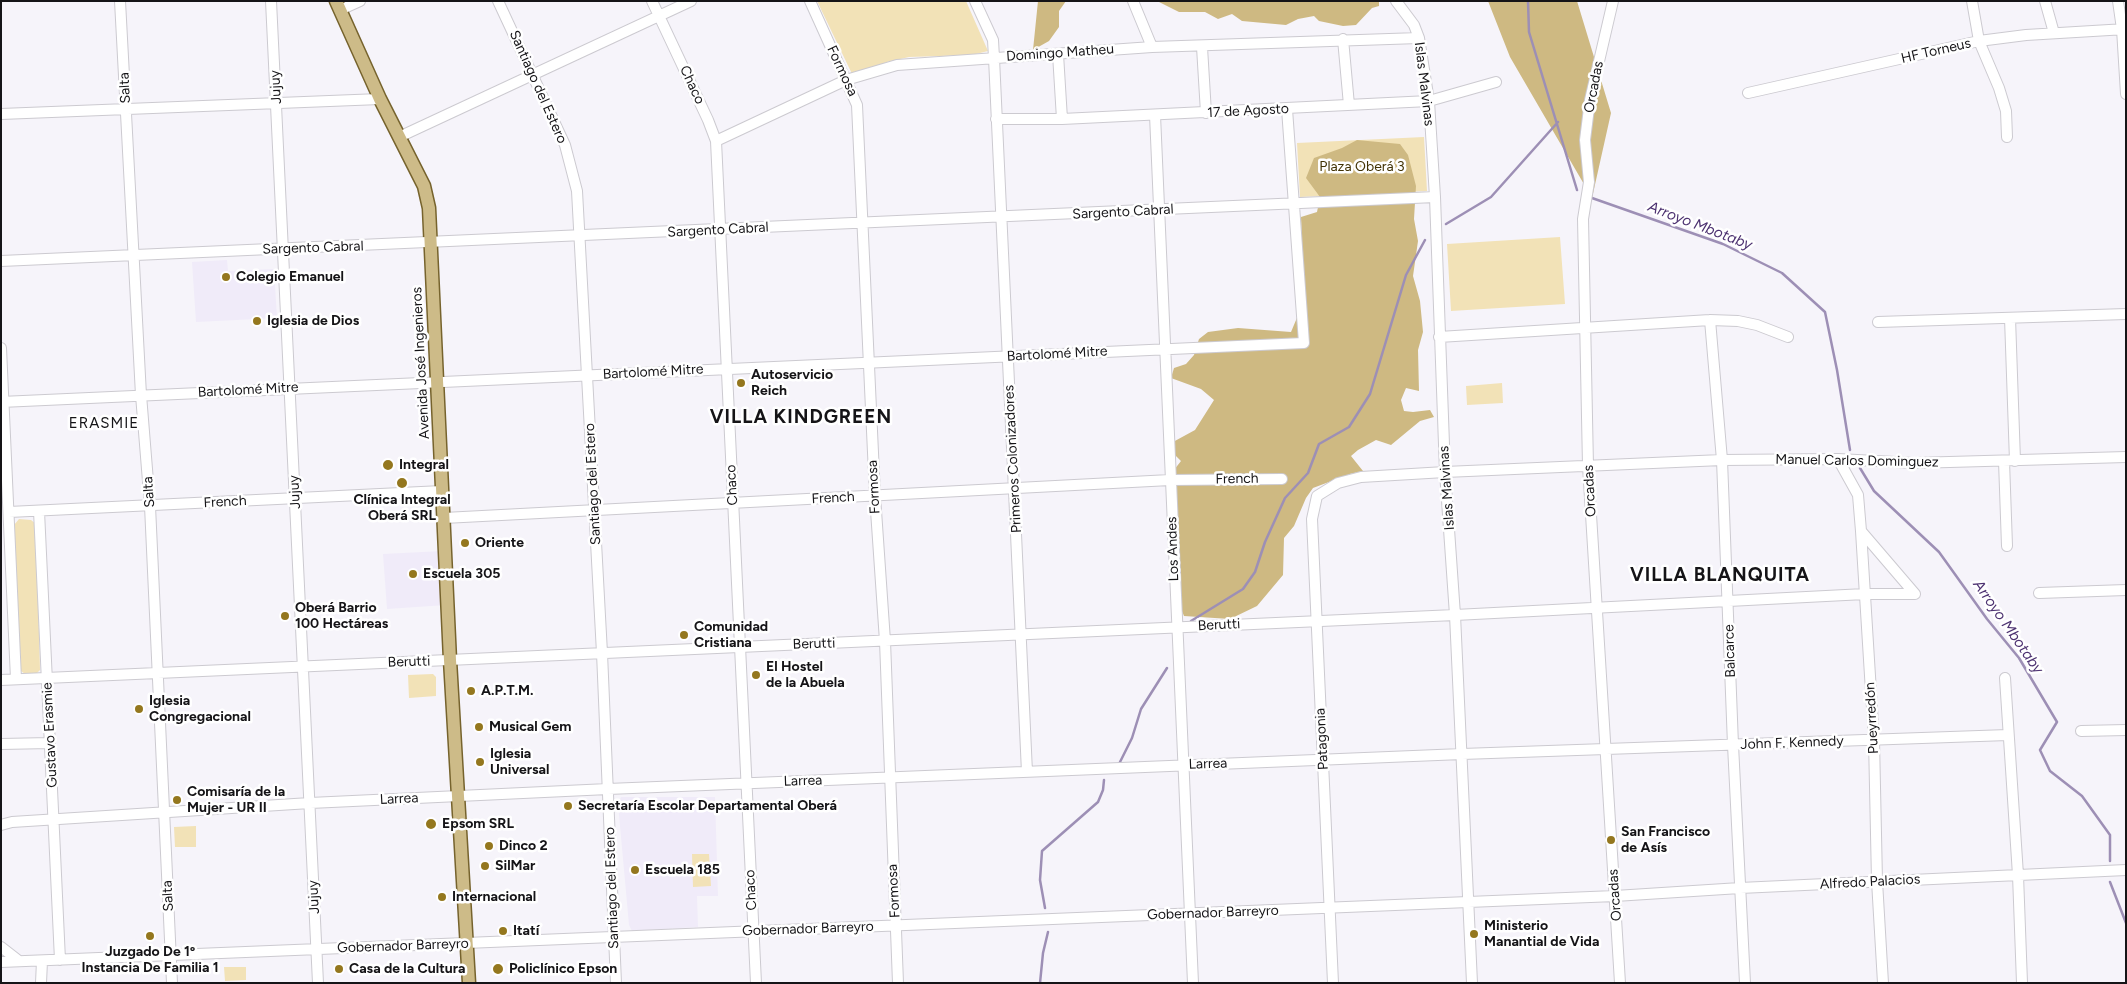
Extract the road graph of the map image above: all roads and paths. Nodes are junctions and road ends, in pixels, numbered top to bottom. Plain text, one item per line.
1 (120, 1) edge
2 (271, 1) edge
3 (360, 1) edge
4 (498, 1) edge
5 (652, 1) edge
6 (691, 1) edge
7 (810, 1) edge
8 (975, 1) edge
9 (1133, 1) edge
10 (1396, 1) edge
11 (1613, 1) edge
12 (1972, 1) edge
13 (2045, 1) edge
14 (2118, 1) edge
15 (338, 6) edge
16 (660, 16) junction
17 (2124, 29) edge
18 (2054, 33) junction
19 (1419, 38) junction
20 (1343, 39) junction
21 (1979, 41) junction
22 (1152, 47) junction
23 (1202, 47) junction
24 (1058, 54) junction
25 (994, 58) junction
26 (533, 75) junction
27 (846, 80) junction
28 (1496, 82) dead end
29 (1748, 93) dead end
30 (2126, 94) edge
31 (380, 99) junction
32 (1429, 101) junction
33 (276, 102) junction
34 (1349, 105) junction
35 (126, 109) junction
36 (1287, 109) junction
37 (1206, 113) junction
38 (1, 114) edge
39 (1154, 114) junction
40 (996, 119) junction
41 (1062, 119) junction
42 (399, 136) junction
43 (2007, 137) dead end
44 (716, 141) junction
45 (1435, 197) junction
46 (1294, 204) junction
47 (1159, 210) junction
48 (1001, 217) junction
49 (861, 222) junction
50 (720, 230) junction
51 (581, 236) junction
52 (430, 243) junction
53 (283, 249) junction
54 (134, 256) junction
55 (1, 261) edge
56 (2126, 314) edge
57 (2010, 318) junction
58 (1710, 320) junction
59 (1878, 322) dead end
60 (1585, 328) junction
61 (1439, 337) junction
62 (1788, 337) dead end
63 (1, 348) edge
64 (1165, 349) junction
65 (1008, 356) junction
66 (868, 362) junction
67 (726, 368) junction
68 (587, 375) junction
69 (437, 382) junction
70 (290, 388) junction
71 (141, 395) junction
72 (2, 402) edge
73 (2126, 457) edge
74 (1838, 459) junction
75 (1722, 460) junction
76 (2015, 460) junction
77 (2004, 461) junction
78 (1588, 466) junction
79 (1446, 472) junction
80 (1282, 479) dead end
81 (1170, 480) junction
82 (1016, 488) junction
83 (442, 491) junction
84 (875, 496) junction
85 (295, 498) junction
86 (732, 503) junction
87 (150, 506) junction
88 (594, 510) junction
89 (39, 511) junction
90 (9, 512) junction
91 (444, 518) junction
92 (5, 528) edge
93 (1861, 531) junction
94 (2008, 546) dead end
95 (2126, 590) edge
96 (2039, 593) dead end
97 (1866, 594) junction
98 (1728, 602) junction
99 (1597, 608) junction
100 (1456, 615) junction
101 (1317, 621) junction
102 (1176, 627) junction
103 (1021, 634) junction
104 (884, 641) junction
105 (740, 647) junction
106 (602, 653) junction
107 (450, 660) junction
108 (304, 666) junction
109 (158, 673) junction
110 (47, 677) junction
111 (2005, 678) dead end
112 (16, 679) junction
113 (1, 680) edge
114 (2126, 730) edge
115 (2081, 731) dead end
116 (2008, 734) junction
117 (1874, 740) junction
118 (50, 743) junction
119 (1, 744) edge
120 (1733, 745) junction
121 (1606, 749) junction
122 (1462, 754) junction
123 (1323, 760) junction
124 (1184, 766) junction
125 (1027, 772) junction
126 (889, 778) junction
127 (746, 784) junction
128 (608, 789) junction
129 (459, 796) junction
130 (310, 803) junction
131 (164, 812) junction
132 (54, 820) junction
133 (1, 825) edge
134 (2126, 870) edge
135 (2018, 875) junction
136 (1877, 882) junction
137 (1740, 888) junction
138 (1615, 896) junction
139 (1468, 902) junction
140 (1330, 908) junction
141 (1190, 914) junction
142 (895, 926) junction
143 (753, 932) junction
144 (614, 937) junction
145 (466, 943) junction
146 (1, 947) edge
147 (317, 949) junction
148 (170, 955) junction
149 (42, 960) junction
150 (60, 960) junction
151 (19, 961) junction
152 (1, 962) edge
153 (41, 983) edge
154 (172, 983) edge
155 (318, 983) edge
156 (469, 983) edge
157 (616, 983) edge
158 (756, 983) edge
159 (898, 983) edge
160 (1193, 983) edge
161 (1333, 983) edge
162 (1472, 983) edge
163 (1620, 983) edge
164 (1744, 983) edge
165 (1884, 983) edge
166 (2022, 983) edge

1 - 35 street, Salta
2 - 33 street, Jujuy
3 - 15 street
4 - 26 street, Santiago del Estero
5 - 16 street, Chaco
6 - 16 street
7 - 27 street, Formosa
8 - 25 street, Primeros Colonizadores
9 - 22 street
10 - 19 street, Islas Malvinas
11 - 60 street, Orcadas
12 - 21 street
13 - 18 street
14 - 17 street
15 - 31 main road, Avenida José Ingenieros
16 - 26 street
16 - 44 street, Chaco
17 - 18 street, HF Torneus
17 - 30 street
18 - 21 street, HF Torneus
19 - 20 street, Domingo Matheu
19 - 32 street, Islas Malvinas
20 - 23 street, Domingo Matheu
20 - 34 street
21 - 29 street, HF Torneus
21 - 43 street
22 - 23 street, Domingo Matheu
22 - 24 street, Domingo Matheu
23 - 37 street
24 - 25 street, Domingo Matheu
24 - 41 street
25 - 27 street, Domingo Matheu
25 - 40 street, Primeros Colonizadores
26 - 42 street
26 - 51 street, Santiago del Estero
27 - 44 street, Domingo Matheu
27 - 49 street, Formosa
28 - 32 street, 17 de Agosto
31 - 33 street
31 - 42 main road, Avenida José Ingenieros
32 - 34 street, 17 de Agosto
32 - 45 street, Islas Malvinas
33 - 35 street
33 - 53 street, Jujuy
34 - 36 street, 17 de Agosto
35 - 38 street
35 - 54 street, Salta
36 - 37 street, 17 de Agosto
36 - 46 street
37 - 39 street, 17 de Agosto
39 - 41 street, 17 de Agosto
39 - 47 street, Los Andes
40 - 41 street, 17 de Agosto
40 - 48 street, Primeros Colonizadores
42 - 52 main road, Avenida José Ingenieros
44 - 50 street, Chaco
45 - 46 street, Sargento Cabral
45 - 61 street, Islas Malvinas
46 - 47 street, Sargento Cabral
46 - 64 street, Bartolomé Mitre
47 - 48 street, Sargento Cabral
47 - 64 street, Los Andes
48 - 49 street, Sargento Cabral
48 - 65 street, Primeros Colonizadores
49 - 50 street, Sargento Cabral
49 - 66 street, Formosa
50 - 51 street, Sargento Cabral
50 - 67 street, Chaco
51 - 52 street, Sargento Cabral
51 - 68 street, Santiago del Estero
52 - 53 street, Sargento Cabral
52 - 69 main road, Avenida José Ingenieros
53 - 54 street, Sargento Cabral
53 - 70 street, Jujuy
54 - 55 street, Sargento Cabral
54 - 71 street, Salta
56 - 57 street
57 - 59 street
57 - 76 street
58 - 60 street
58 - 62 street
58 - 75 street, Balcarce
60 - 61 street
60 - 78 street, Orcadas
61 - 79 street, Islas Malvinas
63 - 72 street
64 - 65 street, Bartolomé Mitre
64 - 81 street, Los Andes
65 - 66 street, Bartolomé Mitre
65 - 82 street, Primeros Colonizadores
66 - 67 street, Bartolomé Mitre
66 - 84 street, Formosa
67 - 68 street, Bartolomé Mitre
67 - 86 street, Chaco
68 - 69 street, Bartolomé Mitre
68 - 88 street, Santiago del Estero
69 - 70 street, Bartolomé Mitre
69 - 83 main road, Avenida José Ingenieros
70 - 71 street, Bartolomé Mitre
70 - 85 street, Jujuy
71 - 72 street, Bartolomé Mitre
71 - 87 street, Salta
72 - 90 street
73 - 76 street, Manuel Carlos Dominguez
74 - 75 street, Manuel Carlos Dominguez
74 - 77 street, Manuel Carlos Dominguez
74 - 93 street, Pueyrredón
75 - 78 street, Manuel Carlos Dominguez
75 - 98 street, Balcarce
76 - 77 street, Manuel Carlos Dominguez
77 - 94 street
78 - 79 street
78 - 99 street, Orcadas
79 - 100 street, Islas Malvinas
79 - 101 street, Patagonia
80 - 81 street, French
81 - 82 street, French
81 - 102 street, Los Andes
82 - 84 street, French
82 - 103 street, Primeros Colonizadores
83 - 85 street, French
83 - 91 main road, Avenida José Ingenieros
84 - 86 street, French
84 - 104 street, Formosa
85 - 87 street, French
85 - 108 street, Jujuy
86 - 88 street, French
86 - 105 street, Chaco
87 - 89 street, French
87 - 109 street, Salta
88 - 91 street, French
88 - 106 street, Santiago del Estero
89 - 90 street, French
89 - 110 street, Gustavo Erasmie
90 - 92 street
91 - 107 main road, Avenida José Ingenieros
92 - 112 street
93 - 97 street, Pueyrredón
93 - 97 street, Berutti
95 - 96 street
97 - 98 street, Berutti
97 - 117 street, Pueyrredón
98 - 99 street, Berutti
98 - 120 street, Balcarce
99 - 100 street, Berutti
99 - 121 street, Orcadas
100 - 101 street, Berutti
100 - 122 street, Islas Malvinas
101 - 102 street, Berutti
101 - 123 street, Patagonia
102 - 103 street, Berutti
102 - 124 street, Los Andes
103 - 104 street, Berutti
103 - 125 street, Primeros Colonizadores
104 - 105 street, Berutti
104 - 126 street, Formosa
105 - 106 street, Berutti
105 - 127 street, Chaco
106 - 107 street, Berutti
106 - 128 street, Santiago del Estero
107 - 108 street, Berutti
107 - 129 main road, Avenida José Ingenieros
108 - 109 street, Berutti
108 - 130 street, Jujuy
109 - 110 street, Berutti
109 - 131 street, Salta
110 - 112 street, Berutti
110 - 118 street, Gustavo Erasmie
111 - 116 street
112 - 113 street, Berutti
114 - 115 street
116 - 117 street, John F. Kennedy
116 - 135 street
117 - 120 street, John F. Kennedy
117 - 136 street, Pueyrredón
118 - 119 street
118 - 132 street, Gustavo Erasmie
120 - 121 street, John F. Kennedy
120 - 137 street, Balcarce
121 - 122 street, Larrea
121 - 138 street, Orcadas
122 - 123 street, Larrea
122 - 139 street, Islas Malvinas
123 - 124 street, Larrea
123 - 140 street, Patagonia
124 - 125 street, Larrea
124 - 141 street, Los Andes
125 - 126 street, Larrea
126 - 127 street, Larrea
126 - 142 street, Formosa
127 - 128 street, Larrea
127 - 143 street, Chaco
128 - 129 street, Larrea
128 - 144 street, Santiago del Estero
129 - 130 street, Larrea
129 - 145 main road, Avenida José Ingenieros
130 - 131 street, Larrea
130 - 147 street, Jujuy
131 - 132 street, Larrea
131 - 148 street, Salta
132 - 133 street, Larrea
132 - 150 street, Gustavo Erasmie
134 - 135 street, Alfredo Palacios
135 - 136 street, Alfredo Palacios
135 - 166 street
136 - 137 street, Alfredo Palacios
136 - 165 street, Pueyrredón
137 - 138 street, Alfredo Palacios
137 - 164 street, Balcarce
138 - 139 street, Gobernador Barreyro
138 - 163 street, Orcadas
139 - 140 street, Gobernador Barreyro
139 - 162 street, Islas Malvinas
140 - 141 street, Gobernador Barreyro
140 - 161 street, Patagonia
141 - 142 street, Gobernador Barreyro
141 - 160 street, Los Andes
142 - 143 street, Gobernador Barreyro
142 - 159 street, Formosa
143 - 144 street, Gobernador Barreyro
143 - 158 street, Chaco
144 - 145 street, Gobernador Barreyro
144 - 157 street, Santiago del Estero
145 - 147 street, Gobernador Barreyro
145 - 156 main road, Avenida José Ingenieros
146 - 151 street
147 - 148 street, Gobernador Barreyro
147 - 155 street, Jujuy
148 - 150 street, Gobernador Barreyro
148 - 154 street, Salta
149 - 150 street, Gobernador Barreyro
149 - 151 street, Gobernador Barreyro
149 - 153 street
151 - 152 street, Gobernador Barreyro

